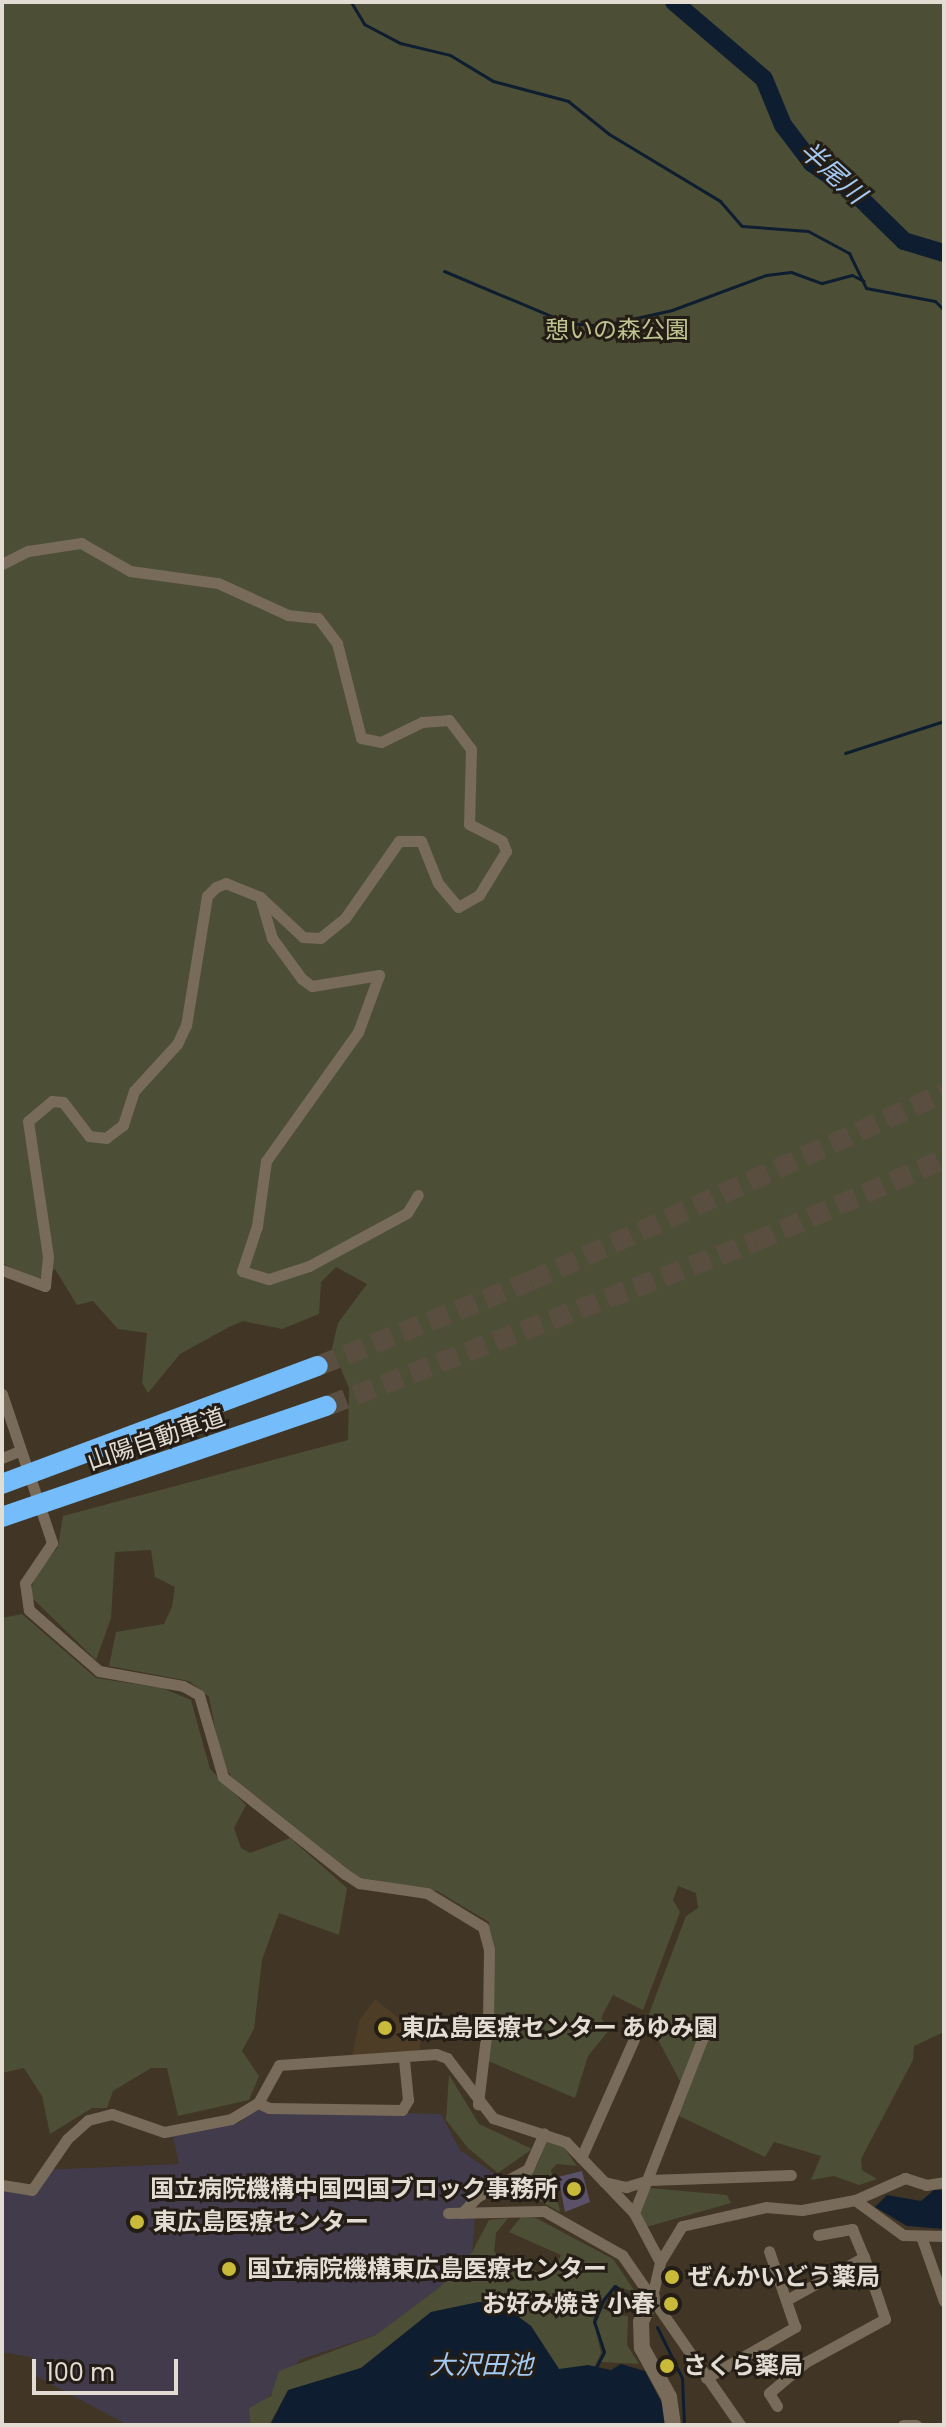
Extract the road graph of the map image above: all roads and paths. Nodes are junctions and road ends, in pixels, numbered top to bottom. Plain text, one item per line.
1 (2, 564) edge
2 (260, 897) junction
3 (418, 1195) dead end
4 (2, 1270) edge
5 (318, 1366) tunnel mouth
6 (2, 1394) edge
7 (327, 1406) tunnel mouth
8 (20, 1453) junction
9 (2, 1458) edge
10 (2, 1484) edge
11 (2, 1517) edge
12 (706, 2029) dead end
13 (634, 2039) dead end
14 (404, 2060) junction
15 (258, 2103) junction
16 (478, 2104) junction
17 (544, 2133) junction
18 (581, 2158) junction
19 (791, 2175) dead end
20 (604, 2182) junction
21 (944, 2182) edge
22 (2, 2185) edge
23 (642, 2186) junction
24 (855, 2200) junction
25 (448, 2213) dead end
26 (462, 2213) junction
27 (634, 2213) junction
28 (818, 2235) dead end
29 (944, 2236) edge
30 (922, 2239) junction
31 (769, 2251) dead end
32 (864, 2257) junction
33 (660, 2262) junction
34 (652, 2297) junction
35 (790, 2298) junction
36 (944, 2301) edge
37 (706, 2378) junction
38 (777, 2406) dead end
39 (918, 2421) edge
40 (673, 2425) edge
41 (740, 2425) edge
42 (903, 2425) edge

1 - 2 street
2 - 3 street
2 - 4 street
5 - 10 highway, 山陽自動車道
6 - 8 street
7 - 11 highway, 山陽自動車道
8 - 9 street
8 - 16 street
12 - 23 street
13 - 18 street
14 - 15 street
14 - 15 street
14 - 16 street
15 - 22 street
16 - 17 street
17 - 18 street
17 - 26 street
18 - 20 street
19 - 23 street
20 - 23 street
20 - 27 street
21 - 24 street
23 - 27 street
24 - 30 street
24 - 33 street
25 - 26 street
26 - 34 street
27 - 33 street
28 - 32 street
29 - 30 street
30 - 36 street
31 - 35 street
32 - 35 street
32 - 38 street
33 - 34 street
34 - 37 street
34 - 40 street
35 - 37 street
37 - 41 street
39 - 42 street

